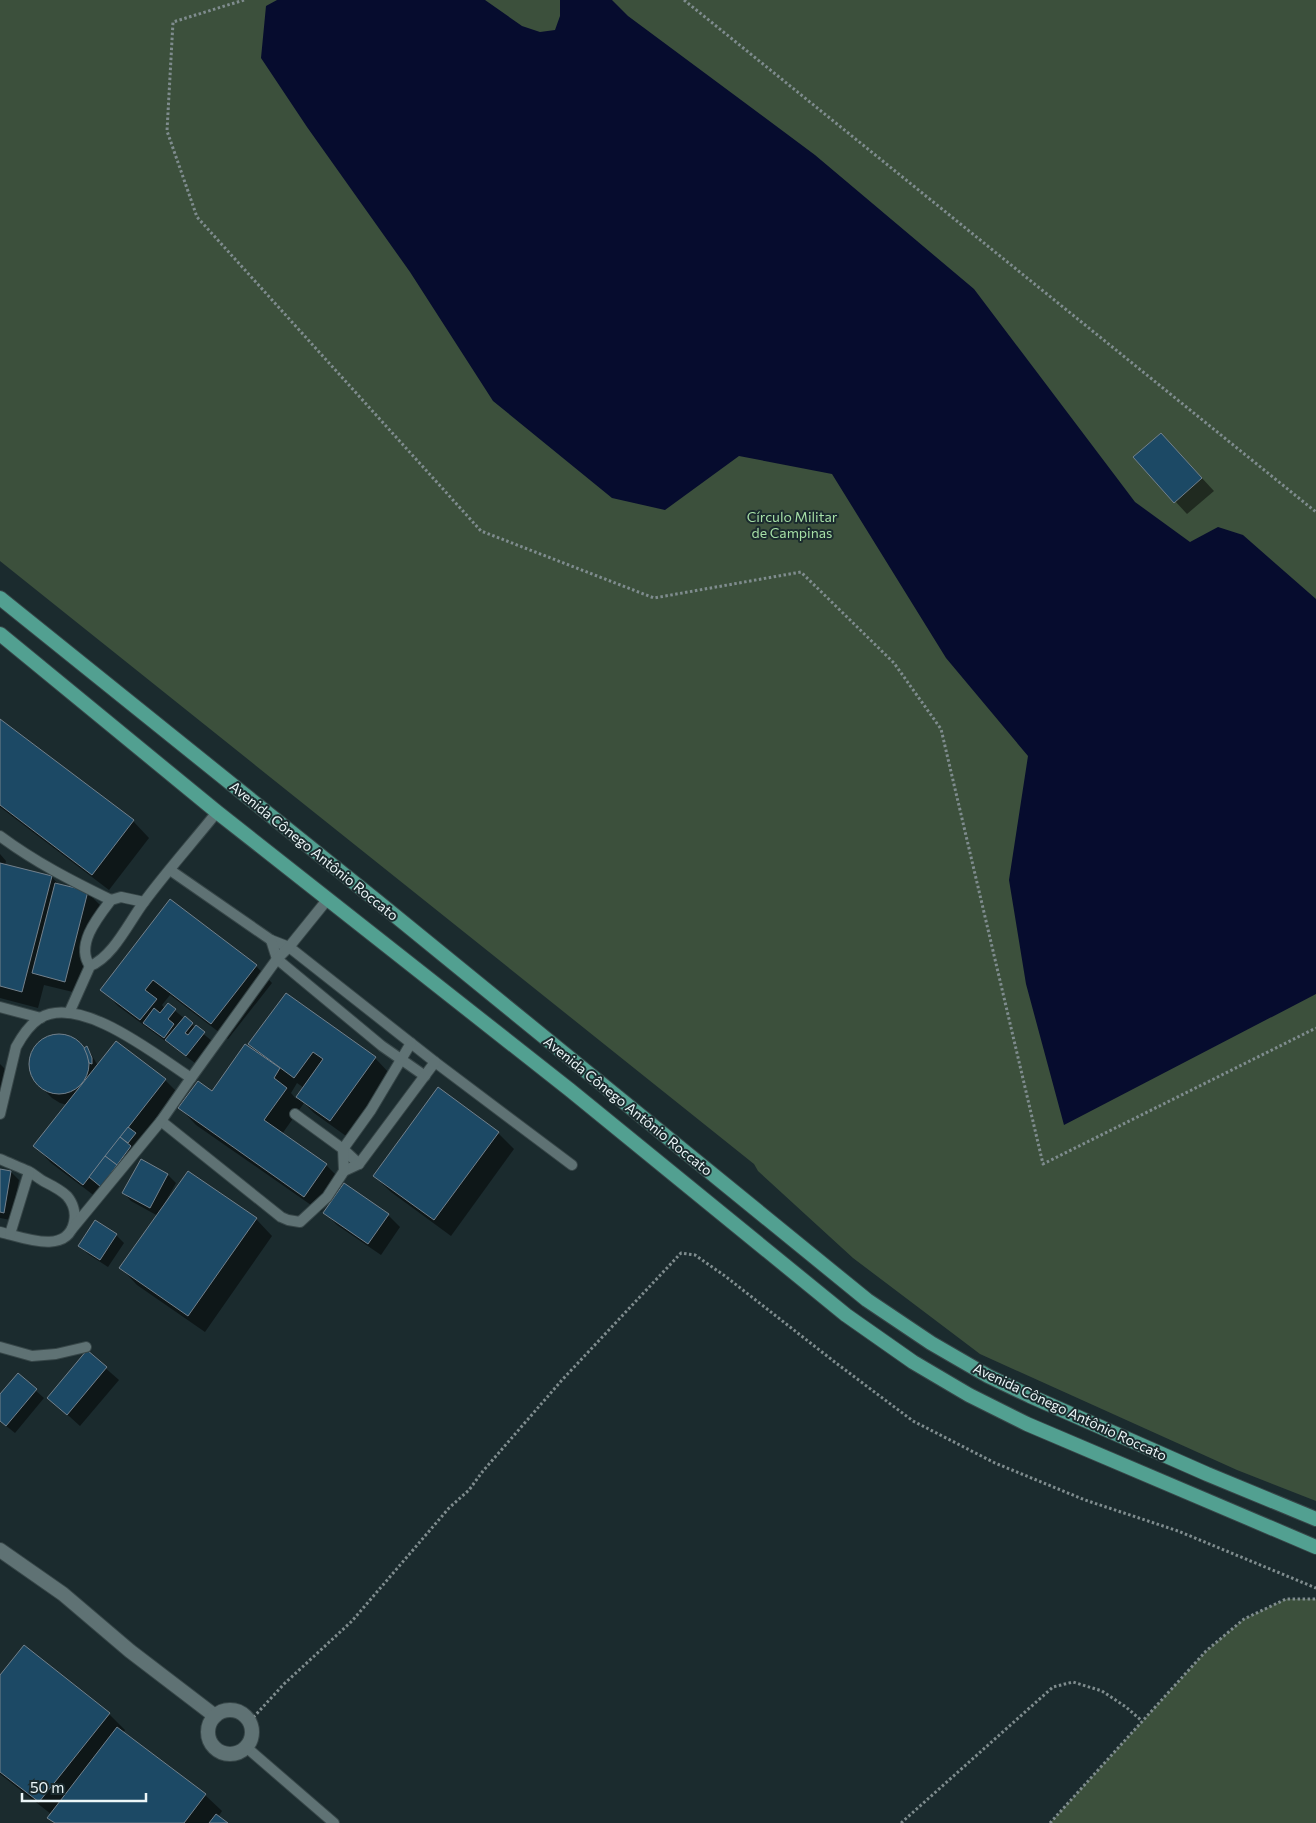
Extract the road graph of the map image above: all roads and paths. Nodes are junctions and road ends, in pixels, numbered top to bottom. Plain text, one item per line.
1 (244, 0) edge
2 (684, 0) edge
3 (1316, 512) edge
4 (0, 598) edge
5 (0, 634) edge
6 (217, 812) junction
7 (0, 836) edge
8 (170, 870) junction
9 (111, 900) junction
10 (327, 900) junction
11 (144, 902) junction
12 (271, 940) junction
13 (290, 947) junction
14 (278, 959) junction
15 (90, 966) junction
16 (0, 1007) edge
17 (69, 1013) junction
18 (41, 1018) junction
19 (1316, 1028) edge
20 (411, 1043) junction
21 (402, 1061) junction
22 (435, 1062) junction
23 (425, 1076) junction
24 (190, 1078) junction
25 (0, 1114) edge
26 (295, 1114) dead end
27 (162, 1121) junction
28 (343, 1149) junction
29 (0, 1159) edge
30 (359, 1164) junction
31 (572, 1165) dead end
32 (344, 1171) junction
33 (29, 1172) junction
34 (72, 1229) junction
35 (5, 1233) edge
36 (0, 1347) edge
37 (86, 1347) dead end
38 (1316, 1519) edge
39 (1316, 1547) edge
40 (0, 1550) edge
41 (1316, 1588) edge
42 (1316, 1599) edge
43 (215, 1716) junction
44 (1142, 1721) junction
45 (250, 1722) junction
46 (246, 1747) junction
47 (334, 1823) edge
48 (901, 1823) edge
49 (1050, 1823) edge

1 - 19 path
2 - 3 path
4 - 38 main road, Avenida Cônego Antônio Roccato
5 - 6 main road, Avenida Cônego Antônio Roccato
6 - 8 lane
6 - 10 main road, Avenida Cônego Antônio Roccato
7 - 9 lane
8 - 11 lane
8 - 12 lane
9 - 11 lane
9 - 15 lane
10 - 13 lane
10 - 39 main road, Avenida Cônego Antônio Roccato
11 - 15 lane
12 - 13 lane
12 - 14 lane
13 - 14 lane
13 - 20 lane
14 - 21 lane
14 - 24 lane
15 - 17 lane
16 - 18 lane
17 - 18 lane
17 - 24 lane
18 - 25 lane
20 - 21 lane
20 - 22 lane
21 - 23 lane
21 - 28 lane
22 - 23 lane
22 - 31 lane
23 - 30 lane
24 - 27 lane
26 - 28 lane
27 - 32 lane
27 - 34 lane
28 - 30 lane
28 - 32 lane
29 - 33 lane
30 - 32 lane
33 - 34 lane
33 - 35 lane
34 - 35 lane
36 - 37 lane
40 - 43 street
41 - 45 path
42 - 44 path
43 - 45 street
43 - 46 street
44 - 48 path
44 - 49 path
45 - 46 street
46 - 47 lane

